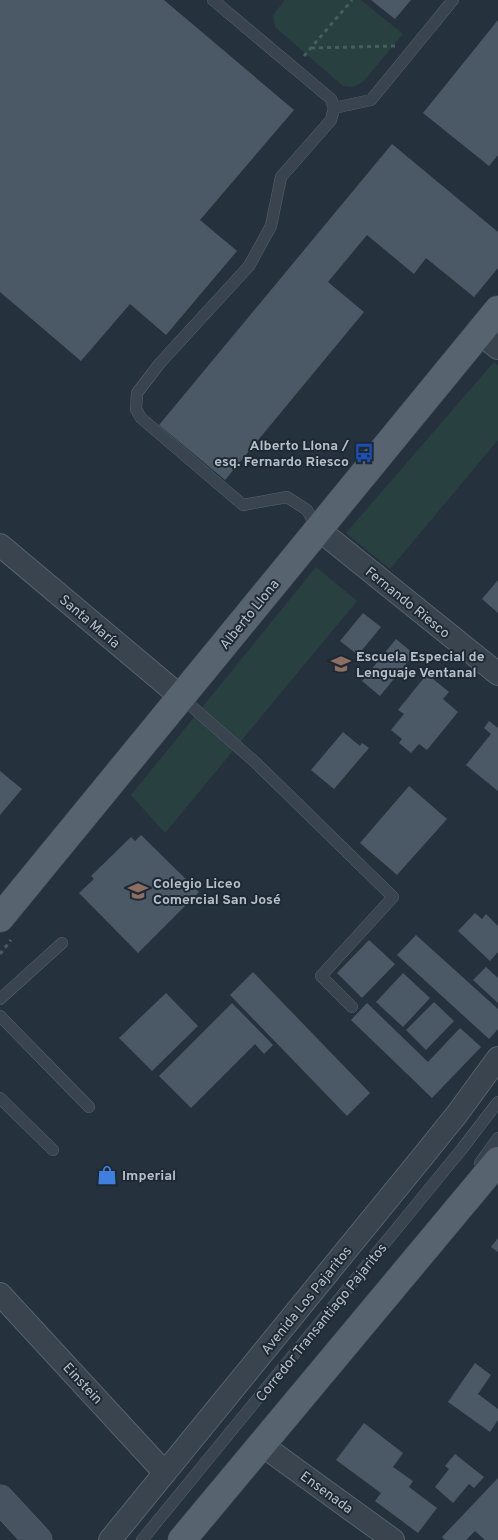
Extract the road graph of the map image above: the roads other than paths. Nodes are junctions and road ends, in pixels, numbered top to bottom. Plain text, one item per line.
1 (213, 0) edge
2 (453, 0) edge
3 (334, 108) junction
4 (498, 310) edge
5 (489, 340) edge
6 (318, 529) junction
7 (0, 545) edge
8 (498, 674) edge
9 (180, 697) junction
10 (0, 918) edge
11 (62, 943) dead end
12 (0, 999) edge
13 (352, 1007) dead end
14 (0, 1016) edge
15 (498, 1058) edge
16 (0, 1098) edge
17 (498, 1102) edge
18 (89, 1108) dead end
19 (498, 1138) edge
20 (53, 1150) dead end
21 (498, 1161) edge
22 (0, 1294) edge
23 (262, 1445) junction
24 (165, 1473) junction
25 (0, 1499) edge
26 (38, 1540) edge
27 (110, 1540) edge
28 (142, 1540) edge
29 (171, 1540) edge
30 (182, 1540) edge
31 (393, 1540) edge

1 - 3 lane
2 - 3 lane
3 - 6 lane
4 - 5 main road, Alberto Llona
5 - 6 main road, Alberto Llona
6 - 8 street, Fernando Riesco
6 - 9 main road, Alberto Llona
7 - 9 street, Santa María
9 - 10 main road, Alberto Llona
9 - 13 lane
11 - 12 lane
14 - 18 lane
15 - 24 street, Avenida Los Pajaritos
16 - 20 lane
17 - 28 lane, Corredor Transantiago Pajaritos
19 - 29 lane, Corredor Transantiago Pajaritos
21 - 23 main road
22 - 24 street, Einstein
23 - 30 main road
23 - 31 street, Ensenada
24 - 27 street, Avenida Los Pajaritos
25 - 26 main road

